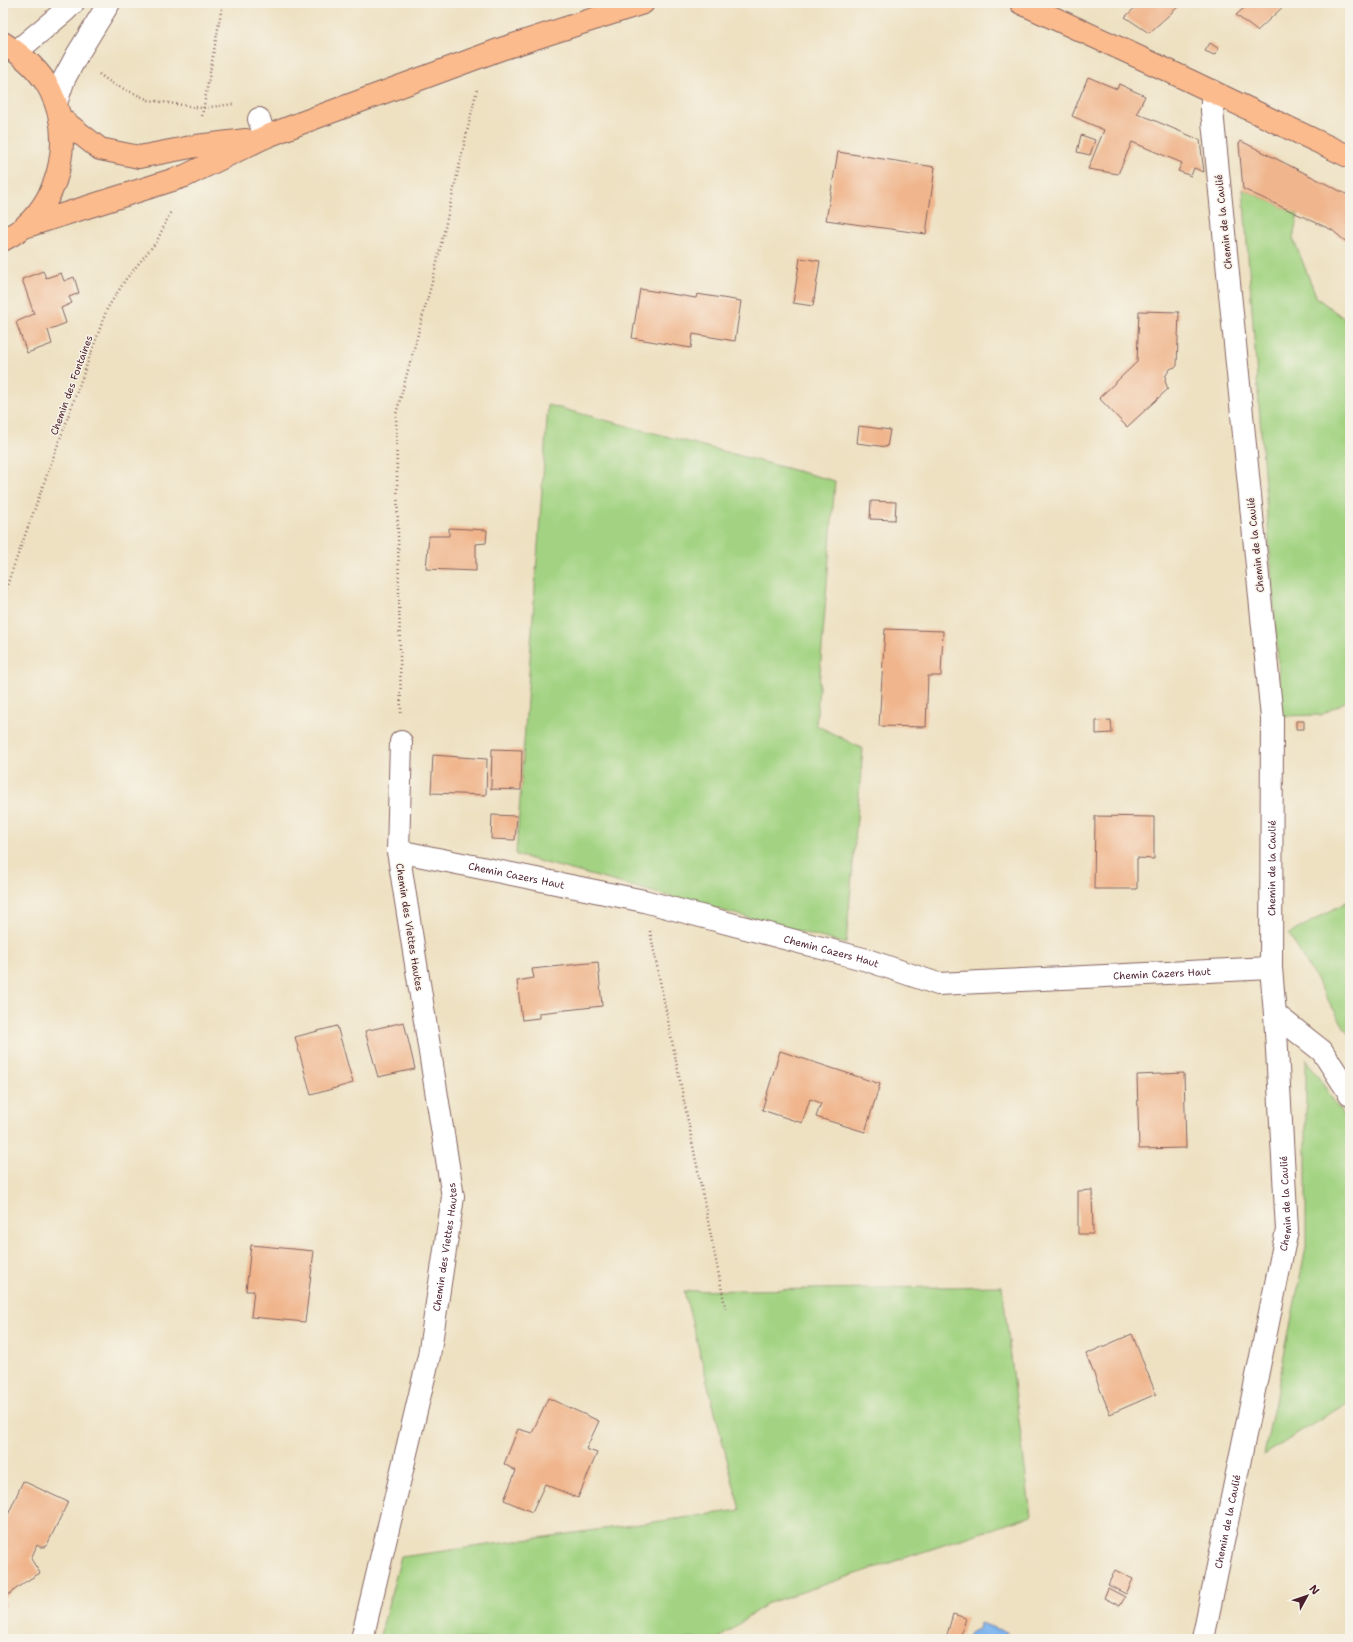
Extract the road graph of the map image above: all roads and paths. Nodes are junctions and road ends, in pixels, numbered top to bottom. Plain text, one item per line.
1 (73, 3) edge
2 (109, 3) edge
3 (224, 3) edge
4 (643, 3) edge
5 (1021, 3) edge
6 (10, 47) edge
7 (485, 55) junction
8 (96, 72) dead end
9 (1212, 91) junction
10 (238, 103) dead end
11 (202, 108) junction
12 (58, 111) junction
13 (201, 121) dead end
14 (262, 128) junction
15 (1350, 157) edge
16 (173, 206) dead end
17 (24, 227) junction
18 (3, 240) edge
19 (3, 596) edge
20 (401, 742) joint
21 (398, 851) junction
22 (644, 901) junction
23 (1270, 968) junction
24 (1275, 1014) junction
25 (1350, 1094) edge
26 (726, 1311) dead end
27 (362, 1639) edge
28 (1204, 1639) edge

1 - 6 street
2 - 12 street
3 - 11 path
4 - 7 main road
5 - 9 main road
6 - 12 main road
7 - 14 main road
7 - 20 path
8 - 11 path
9 - 15 main road
9 - 23 street, Chemin de la Caulié
10 - 11 path
11 - 13 path
12 - 14 main road
12 - 17 main road
14 - 17 main road
16 - 19 path, Chemin des Fontaines
17 - 18 main road
20 - 21 street, Chemin des Viettes Hautes
21 - 22 street, Chemin Cazers Haut
21 - 27 street, Chemin des Viettes Hautes
22 - 23 street, Chemin Cazers Haut
22 - 26 path
23 - 24 street, Chemin de la Caulié
24 - 25 street
24 - 28 street, Chemin de la Caulié

